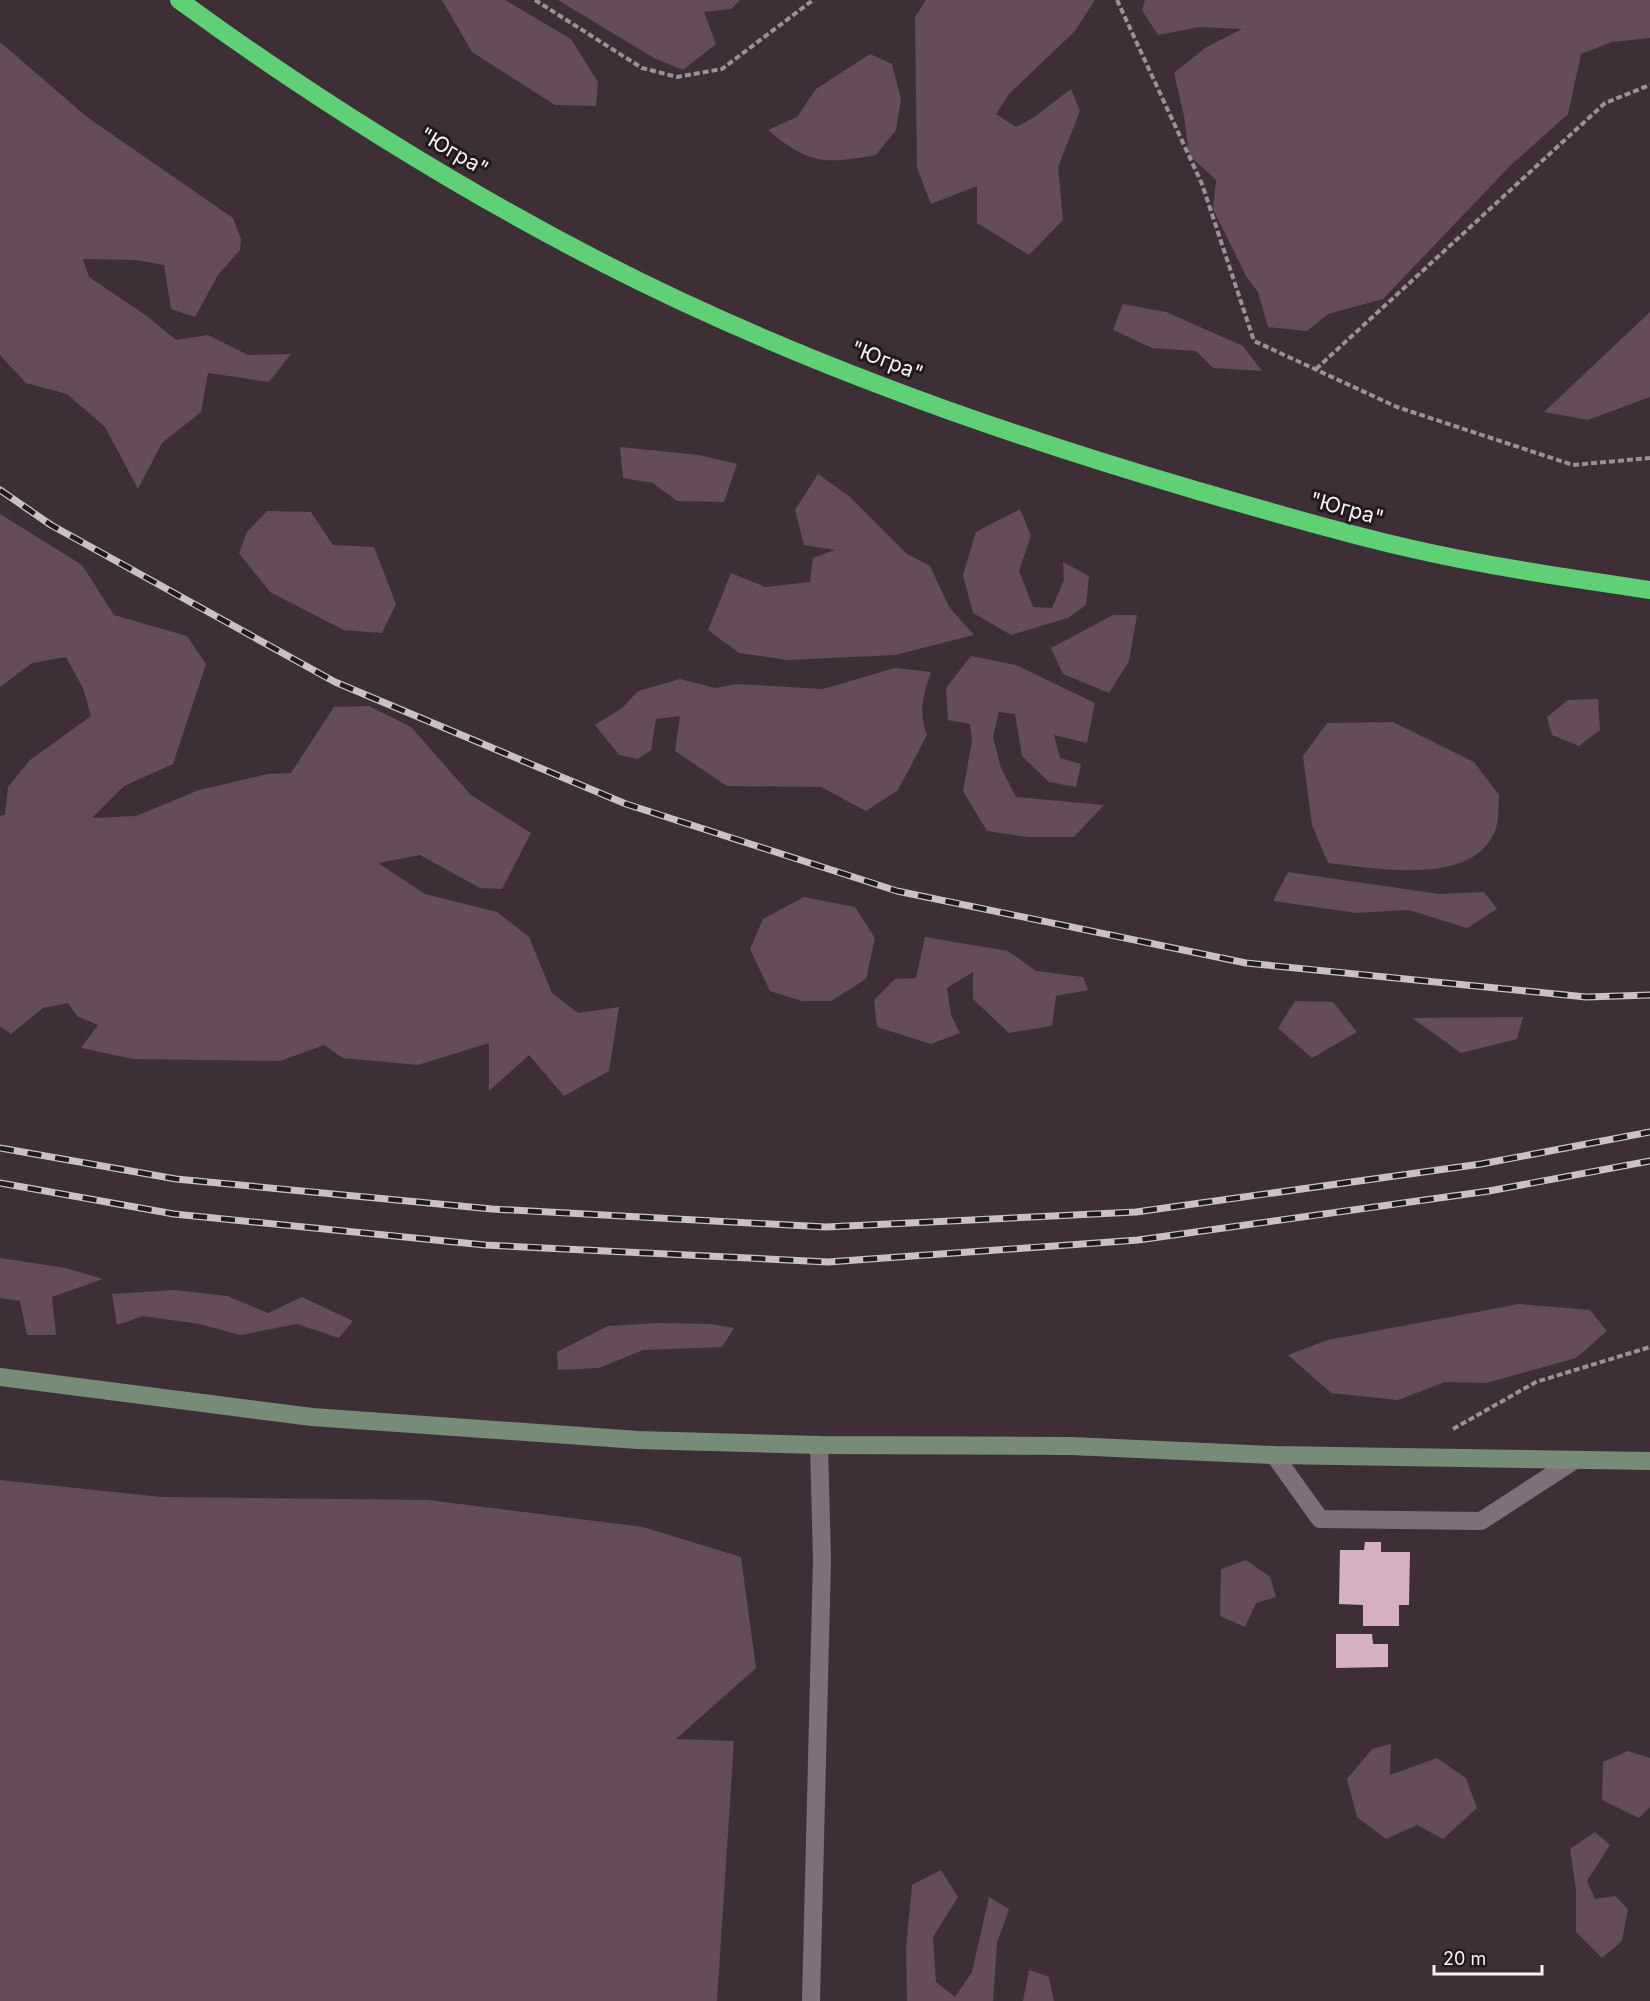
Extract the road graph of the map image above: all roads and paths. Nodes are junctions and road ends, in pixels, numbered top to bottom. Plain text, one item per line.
1 (179, 0) edge
2 (535, 0) edge
3 (813, 0) edge
4 (1117, 0) edge
5 (1650, 85) edge
6 (1316, 369) junction
7 (1650, 458) edge
8 (1650, 590) edge
9 (1650, 1347) edge
10 (0, 1377) edge
11 (1446, 1434) dead end
12 (819, 1445) junction
13 (1274, 1455) junction
14 (1575, 1460) junction
15 (1650, 1461) edge
16 (811, 2001) edge

1 - 8 highway, "Югра"
2 - 3 path
4 - 6 path
5 - 6 path
6 - 7 path
9 - 11 path
10 - 12 main road
12 - 13 main road
12 - 16 street
13 - 14 main road
13 - 14 street
14 - 15 main road

